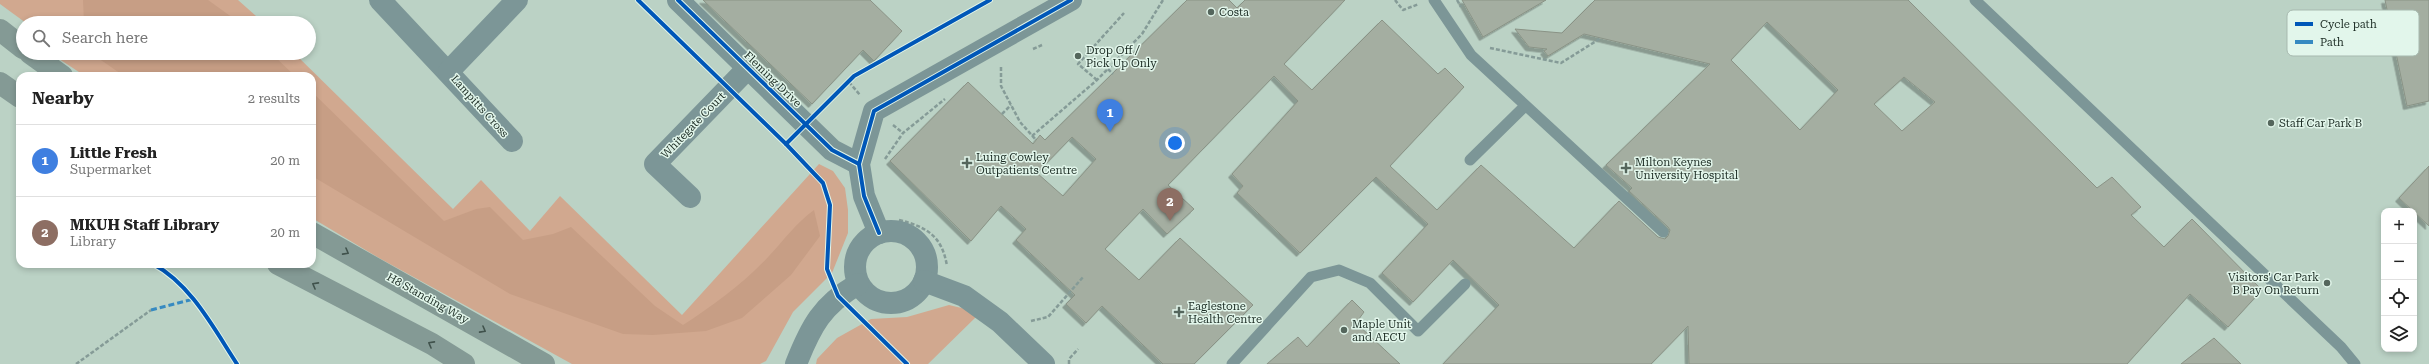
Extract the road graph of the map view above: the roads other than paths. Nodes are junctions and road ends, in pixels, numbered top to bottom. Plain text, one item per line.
1 (380, 0) edge
2 (517, 0) edge
3 (678, 0) edge
4 (1071, 0) edge
5 (1434, 0) edge
6 (1974, 0) edge
7 (40, 60) edge
8 (748, 68) junction
9 (449, 71) junction
10 (57, 72) edge
11 (0, 83) edge
12 (16, 94) edge
13 (1525, 106) junction
14 (512, 141) dead end
15 (1470, 160) dead end
16 (860, 164) junction
17 (690, 197) dead end
18 (886, 226) junction
19 (1663, 232) dead end
20 (316, 235) edge
21 (286, 268) edge
22 (924, 282) junction
23 (858, 284) junction
24 (1465, 284) dead end
25 (799, 356) edge
26 (464, 364) edge
27 (544, 364) edge
28 (784, 364) edge
29 (1044, 364) edge
30 (1232, 364) edge
31 (2355, 364) edge

1 - 9 street, Lampitts Cross
2 - 9 street, Lampitts Cross
3 - 8 street, Fleming Drive
4 - 16 street
5 - 13 lane
6 - 31 lane
7 - 10 highway
8 - 16 street, Fleming Drive
8 - 17 street, Whitegate Court
9 - 14 street, Lampitts Cross
11 - 12 highway
13 - 15 lane
13 - 19 lane
16 - 18 street
18 - 22 street
18 - 23 street
20 -> 27 highway, H8 Standing Way
26 -> 21 highway
22 - 23 street
22 - 29 street
23 - 25 street
24 - 30 lane
25 - 28 street

